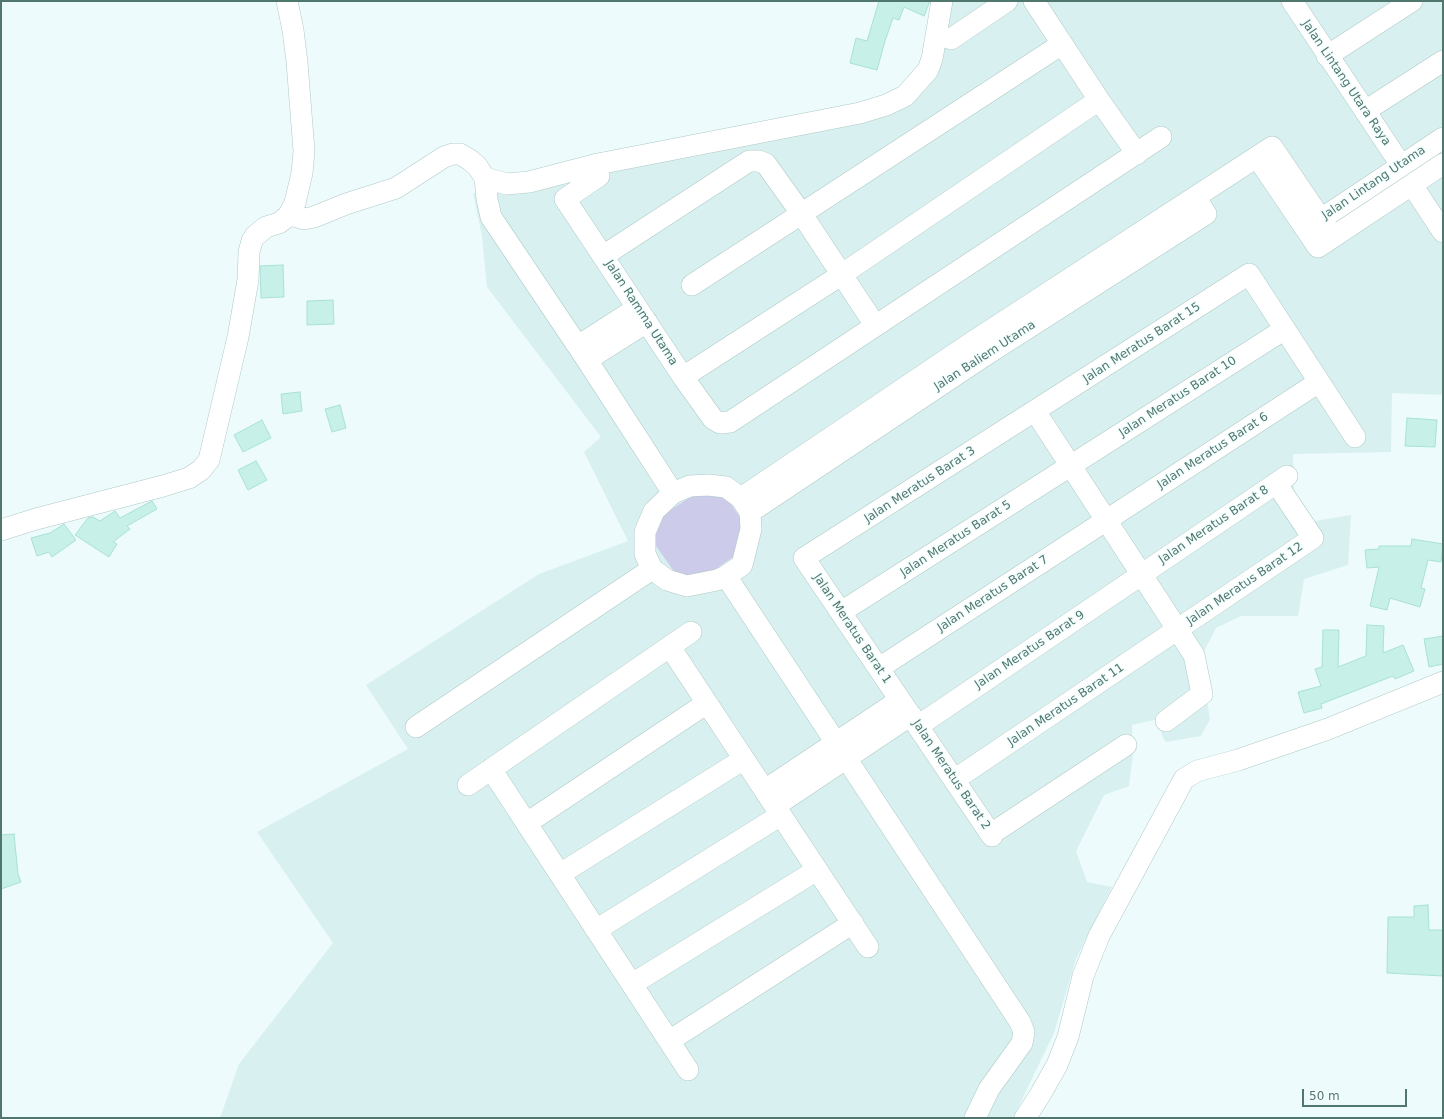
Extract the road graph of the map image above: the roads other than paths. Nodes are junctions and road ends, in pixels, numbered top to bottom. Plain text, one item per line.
1 (287, 1) edge
2 (942, 1) edge
3 (1007, 1) edge
4 (1034, 1) edge
5 (1412, 1) edge
6 (1293, 2) edge
7 (951, 39) dead end
8 (1062, 44) junction
9 (1327, 56) junction
10 (1443, 61) edge
11 (1099, 100) junction
12 (1365, 111) junction
13 (1161, 138) dead end
14 (1443, 138) edge
15 (1137, 154) junction
16 (1443, 164) edge
17 (1401, 165) junction
18 (599, 176) dead end
19 (485, 178) junction
20 (1412, 185) junction
21 (290, 212) junction
22 (801, 213) junction
23 (1313, 224) junction
24 (1443, 232) edge
25 (603, 256) junction
26 (841, 275) junction
27 (692, 285) dead end
28 (642, 315) junction
29 (875, 325) junction
30 (1285, 328) junction
31 (583, 353) junction
32 (683, 377) junction
33 (1320, 382) junction
34 (1035, 411) junction
35 (1355, 437) dead end
36 (1071, 466) junction
37 (673, 493) junction
38 (745, 505) junction
39 (1106, 520) junction
40 (1, 530) edge
41 (1313, 538) joint
42 (804, 558) joint
43 (652, 569) junction
44 (1142, 574) junction
45 (726, 576) junction
46 (841, 612) junction
47 (1177, 629) junction
48 (691, 632) dead end
49 (670, 647) junction
50 (879, 668) junction
51 (1443, 682) edge
52 (707, 703) junction
53 (910, 714) junction
54 (1166, 721) dead end
55 (416, 727) dead end
56 (1126, 745) dead end
57 (841, 750) junction
58 (744, 759) junction
59 (491, 769) junction
60 (954, 780) junction
61 (468, 785) dead end
62 (774, 804) junction
63 (527, 823) junction
64 (817, 870) junction
65 (560, 874) junction
66 (853, 923) junction
67 (596, 930) junction
68 (868, 947) dead end
69 (632, 984) junction
70 (669, 1041) junction
71 (688, 1070) dead end
72 (975, 1118) edge
73 (1025, 1118) edge

1 - 21 street
2 - 19 street
3 - 7 street
4 - 8 street
5 - 9 street
6 - 9 street, Jalan Lintang Utara Raya
8 - 11 street
8 - 22 street
9 - 12 street, Jalan Lintang Utara Raya
10 - 12 street
11 - 15 street
11 - 26 street
12 - 17 street, Jalan Lintang Utara Raya
13 - 15 street
14 - 17 street, Jalan Lintang Utama
15 - 29 street
16 - 20 street, Jalan Lintang Utama
17 - 23 street, Jalan Lintang Utama
18 - 25 street, Jalan Ramma Utama
19 - 21 street
19 - 31 street
20 - 23 street, Jalan Lintang Utama
20 - 24 street
21 - 40 street
22 - 25 street
22 - 26 street
22 - 27 street
23 - 38 street, Jalan Baliem Utama
25 - 28 street, Jalan Ramma Utama
26 - 29 street
26 - 32 street
28 - 31 street
28 - 32 street, Jalan Ramma Utama
29 - 32 street, Jalan Ramma Utama
30 - 33 street
30 - 34 street, Jalan Meratus Barat 15
30 - 36 street, Jalan Meratus Barat 10
31 - 37 street
33 - 35 street
33 - 39 street, Jalan Meratus Barat 6
34 - 36 street
34 - 42 street, Jalan Meratus Barat 3
36 - 39 street
36 - 46 street, Jalan Meratus Barat 5
37 - 38 street
37 - 43 street
38 - 45 street
39 - 44 street
39 - 50 street, Jalan Meratus Barat 7
41 - 44 street, Jalan Meratus Barat 8
41 - 47 street, Jalan Meratus Barat 12
42 - 46 street, Jalan Meratus Barat 1
43 - 45 street
43 - 55 street
44 - 47 street
44 - 53 street, Jalan Meratus Barat 9
45 - 57 street
46 - 50 street, Jalan Meratus Barat 1
47 - 54 street
47 - 60 street, Jalan Meratus Barat 11
48 - 49 street
49 - 52 street
49 - 59 street
50 - 53 street, Jalan Meratus Barat 1
51 - 73 street
52 - 58 street
52 - 63 street
53 - 57 street, Jalan Meratus Barat 9
53 - 60 street, Jalan Meratus Barat 2
56 - 60 street, Jalan Meratus Barat 2
57 - 62 street, Jalan Meratus Barat 9
57 - 72 street
58 - 62 street
58 - 65 street
59 - 61 street
59 - 63 street
62 - 64 street
62 - 67 street, Jalan Meratus Barat 9
63 - 65 street
64 - 66 street
64 - 69 street
65 - 67 street
66 - 68 street
66 - 70 street
67 - 69 street
69 - 70 street
70 - 71 street

